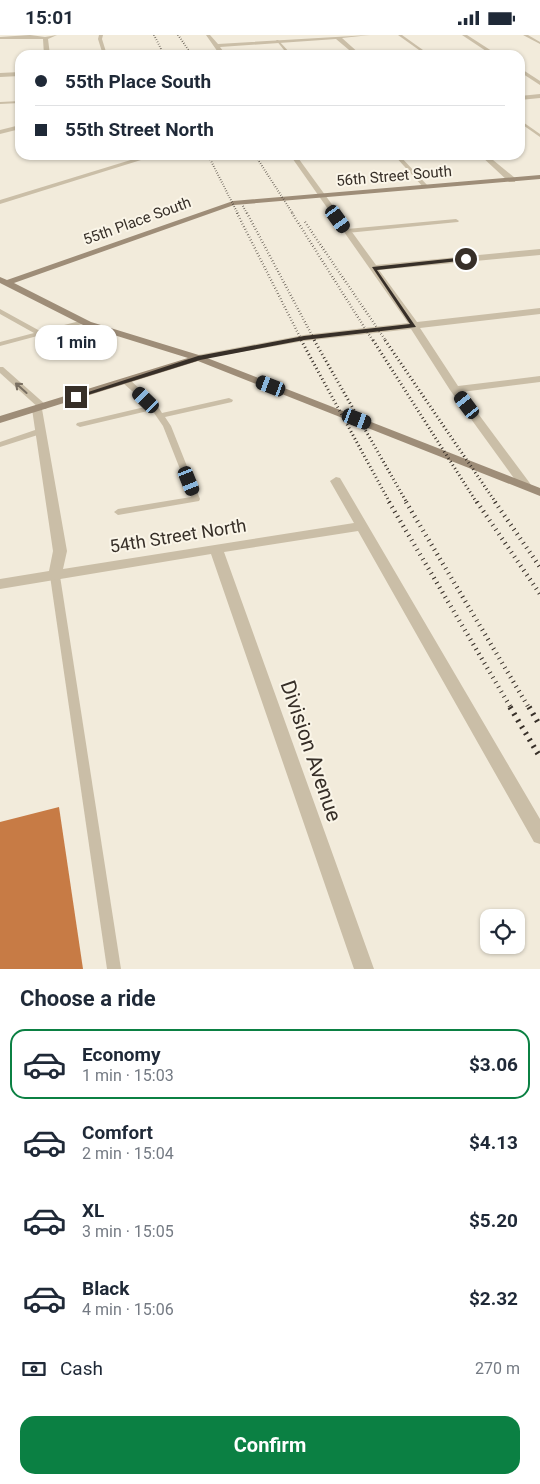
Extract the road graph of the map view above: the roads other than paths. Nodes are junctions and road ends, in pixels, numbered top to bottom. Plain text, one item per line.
1 (55, 35) edge
2 (101, 35) edge
3 (208, 35) edge
4 (368, 35) edge
5 (400, 35) edge
6 (464, 35) edge
7 (525, 35) edge
8 (31, 36) edge
9 (337, 37) junction
10 (0, 38) edge
11 (45, 39) junction
12 (277, 41) junction
13 (540, 43) edge
14 (216, 45) junction
15 (46, 50) edge
16 (103, 50) edge
17 (220, 50) edge
18 (285, 50) edge
19 (352, 50) edge
20 (421, 50) edge
21 (488, 50) edge
22 (15, 74) edge
23 (525, 74) edge
24 (0, 75) edge
25 (540, 83) edge
26 (540, 96) edge
27 (525, 98) edge
28 (15, 102) edge
29 (0, 103) edge
30 (525, 124) edge
31 (15, 128) edge
32 (0, 132) edge
33 (540, 135) edge
34 (138, 160) edge
35 (296, 160) edge
36 (401, 160) edge
37 (489, 160) edge
38 (540, 177) edge
39 (512, 180) junction
40 (426, 187) junction
41 (321, 195) junction
42 (281, 199) joint
43 (0, 202) edge
44 (456, 221) dead end
45 (347, 231) junction
46 (540, 252) edge
47 (374, 268) junction
48 (3, 282) edge
49 (0, 311) edge
50 (540, 311) edge
51 (84, 322) junction
52 (414, 325) junction
53 (40, 334) junction
54 (0, 344) edge
55 (198, 358) junction
56 (0, 369) edge
57 (540, 379) edge
58 (126, 381) junction
59 (455, 390) junction
60 (230, 400) dead end
61 (154, 407) junction
62 (40, 408) junction
63 (160, 416) junction
64 (0, 420) edge
65 (80, 425) dead end
66 (41, 431) junction
67 (0, 445) edge
68 (336, 481) dead end
69 (526, 485) junction
70 (540, 492) edge
71 (118, 512) dead end
72 (361, 526) junction
73 (216, 549) junction
74 (55, 575) junction
75 (0, 584) edge
76 (540, 836) edge
77 (114, 969) edge
78 (364, 969) edge

1 - 11 street
2 - 16 lane
3 - 14 street
4 - 9 street
5 - 20 lane
6 - 21 street
7 - 13 lane
8 - 10 street
8 - 11 street
9 - 12 street
9 - 19 street
11 - 15 street
12 - 14 street
12 - 18 lane
14 - 17 street
22 - 24 street
23 - 25 street
26 - 27 street
28 - 29 lane
30 - 33 lane
31 - 32 street
34 - 43 street
35 - 41 street
36 - 40 lane
37 - 39 street
38 - 39 street, 56th Street South
39 - 40 street, 56th Street South
40 - 41 street, 56th Street South
41 - 42 street, 56th Street South
41 - 45 street
42 - 48 street, 55th Place South
44 - 45 lane
45 - 47 street
46 - 47 street
47 - 52 street
48 - 51 street
49 - 53 lane
50 - 52 street
51 - 53 lane
51 - 55 street
52 - 55 street
52 - 59 street
53 - 54 lane
55 - 58 street
55 - 69 street
62 -> 56 lane
57 - 59 street
58 - 61 lane
58 - 62 street
59 - 69 street
60 - 63 lane
61 - 63 lane
61 - 65 lane
62 - 64 street
62 - 66 street
63 - 71 lane
66 - 67 lane
66 - 74 street
68 - 72 street
69 - 70 street
72 - 73 street, 54th Street North
72 - 76 street
73 - 74 street, 54th Street North
73 - 78 street, Division Avenue
74 - 75 street, 54th Street North
74 - 77 lane

